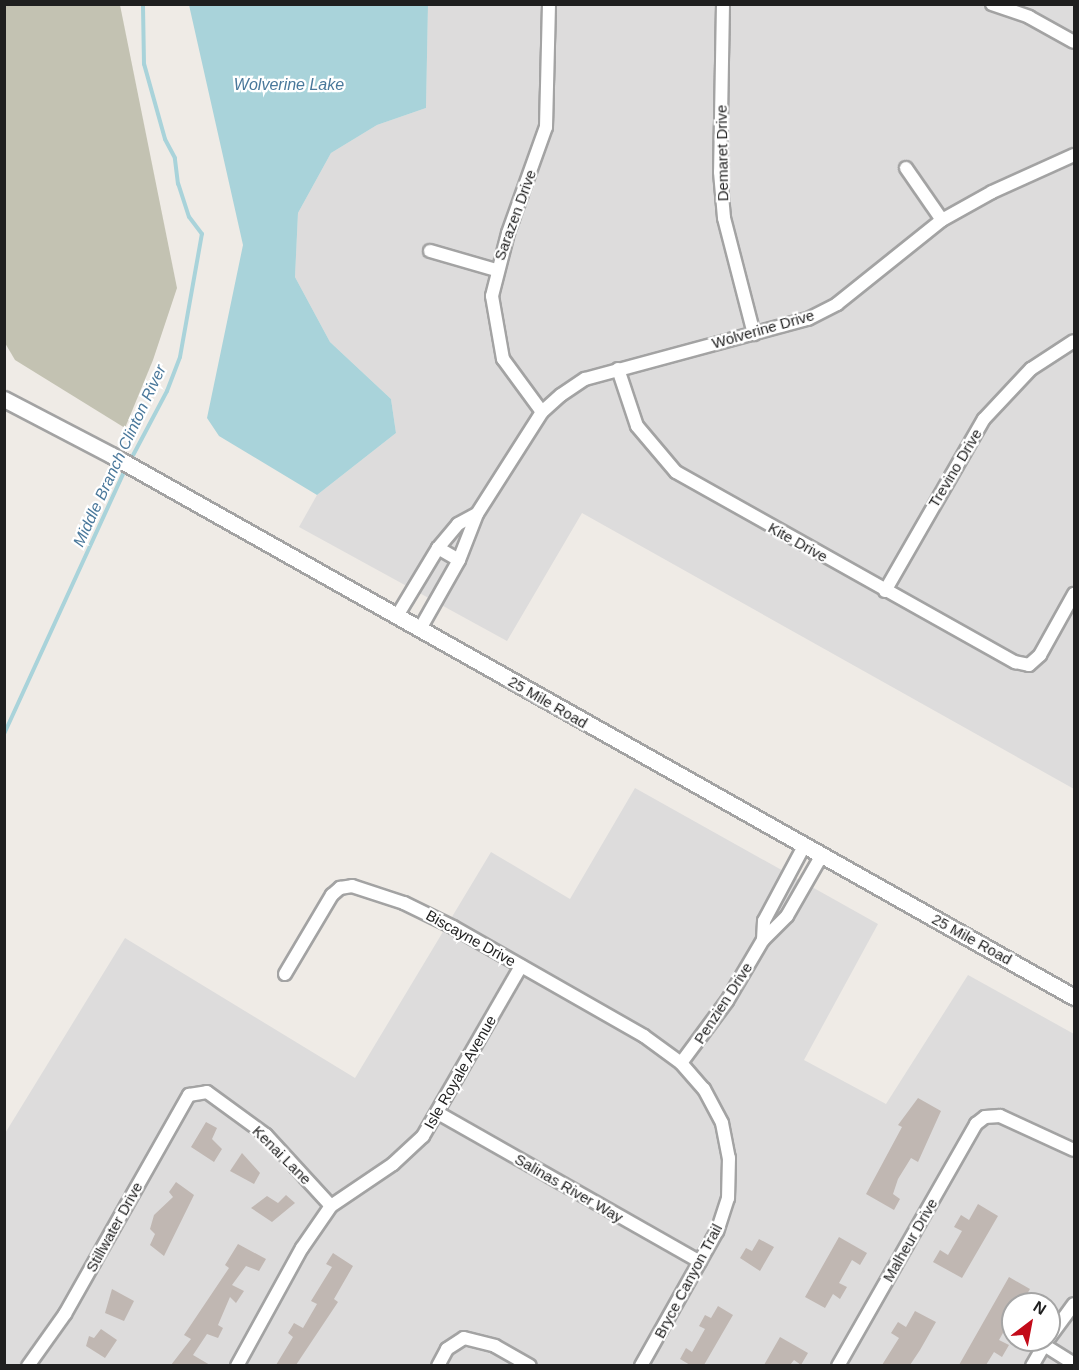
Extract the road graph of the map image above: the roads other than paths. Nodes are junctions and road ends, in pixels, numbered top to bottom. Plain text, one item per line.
1 (549, 4) edge
2 (723, 4) edge
3 (992, 4) edge
4 (1074, 42) edge
5 (1074, 155) edge
6 (906, 168) dead end
7 (942, 220) junction
8 (430, 251) dead end
9 (496, 270) junction
10 (754, 333) junction
11 (1074, 341) edge
12 (618, 369) junction
13 (4, 393) edge
14 (4, 399) edge
15 (21, 406) junction
16 (542, 412) junction
17 (477, 514) junction
18 (438, 548) junction
19 (459, 560) junction
20 (885, 591) junction
21 (1074, 594) edge
22 (397, 616) junction
23 (420, 629) junction
24 (804, 846) junction
25 (822, 855) junction
26 (763, 940) junction
27 (521, 966) junction
28 (285, 974) dead end
29 (1074, 997) edge
30 (681, 1063) junction
31 (199, 1091) joint
32 (438, 1113) junction
33 (1074, 1150) edge
34 (331, 1206) junction
35 (700, 1262) junction
36 (1074, 1304) edge
37 (1061, 1322) edge
38 (1040, 1352) edge
39 (1060, 1352) edge
40 (1074, 1364) edge
41 (28, 1365) edge
42 (237, 1365) edge
43 (438, 1365) edge
44 (530, 1365) edge
45 (641, 1365) edge
46 (838, 1365) edge
47 (1032, 1365) edge

1 - 9 street, Sarazen Drive
2 - 10 street, Demaret Drive
3 - 4 street
5 - 7 street, Wolverine Drive
6 - 7 street
7 - 10 street, Wolverine Drive
8 - 9 street
9 - 16 street, Sarazen Drive
10 - 12 street, Wolverine Drive
11 - 20 street, Trevino Drive
12 - 16 street, Wolverine Drive
12 - 20 street, Kite Drive
13 - 15 street, 25 Mile Road
14 - 15 street, 25 Mile Road
15 - 22 street, 25 Mile Road
16 - 17 street, Wolverine Drive
17 - 18 street, Wolverine Drive
17 - 19 street, Wolverine Drive
18 - 19 street
18 - 22 street, Wolverine Drive
19 - 23 street, Wolverine Drive
20 - 21 street, Kite Drive
22 - 23 street, 25 Mile Road
23 - 24 street, 25 Mile Road
24 - 25 street, 25 Mile Road
24 - 26 street, Penzien Drive
25 - 26 street, Penzien Drive
25 - 29 street, 25 Mile Road
26 - 30 street, Penzien Drive
27 - 28 street, Biscayne Drive
27 - 30 street, Biscayne Drive
27 - 32 street, Isle Royale Avenue
30 - 35 street, Bryce Canyon Trail
31 - 34 street, Kenai Lane
31 - 41 street, Stillwater Drive
32 - 34 street, Isle Royale Avenue
32 - 35 street, Salinas River Way
33 - 46 street, Malheur Drive
34 - 42 street, Isle Royale Avenue
35 - 45 street, Bryce Canyon Trail
36 - 37 street
38 - 47 street
39 - 40 street
43 - 44 street

